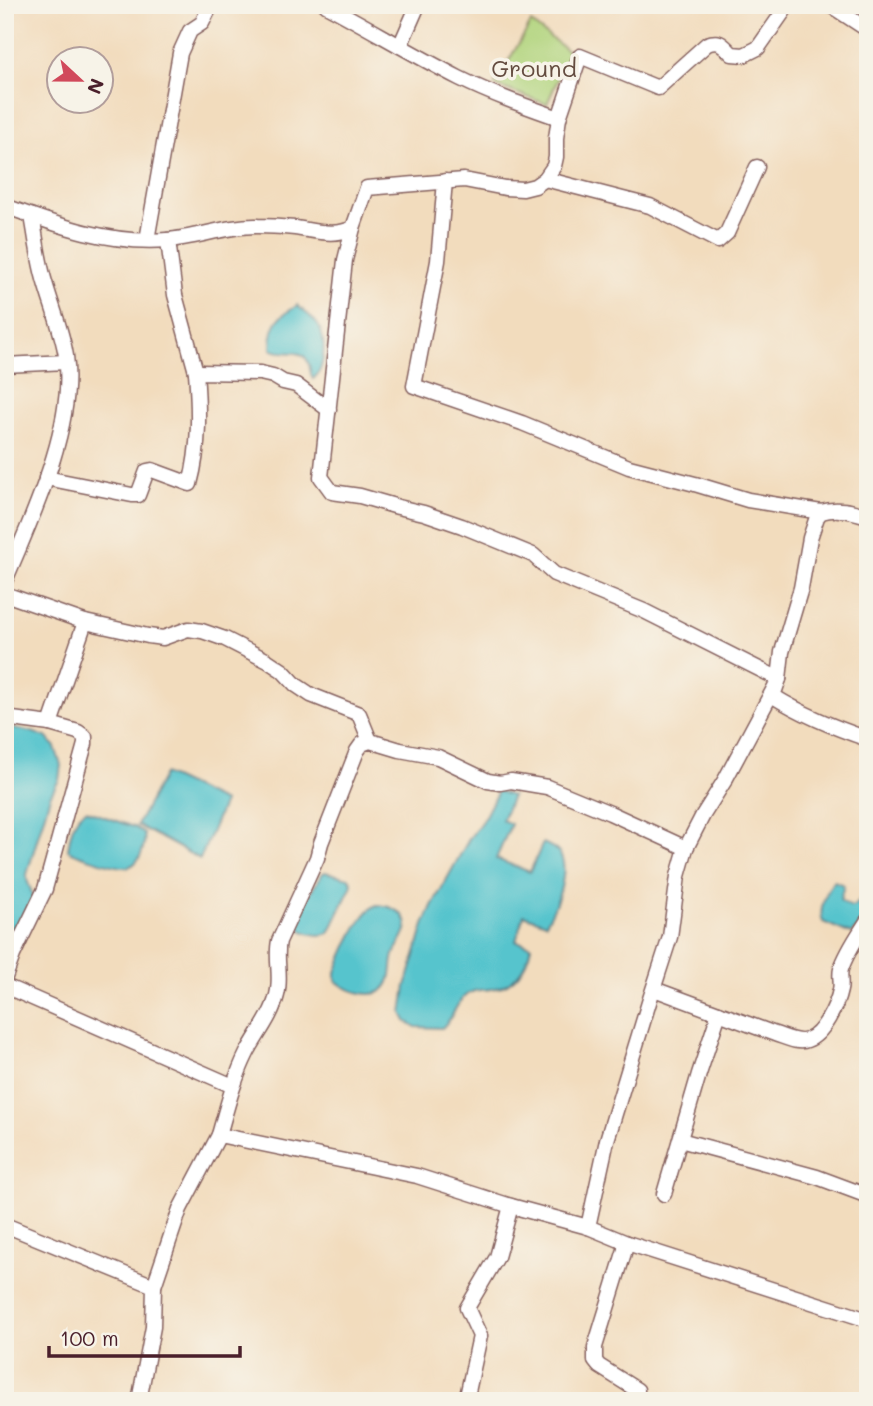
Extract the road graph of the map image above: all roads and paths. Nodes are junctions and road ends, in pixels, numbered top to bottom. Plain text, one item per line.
1 (211, 5) edge
2 (326, 5) edge
3 (418, 5) edge
4 (788, 5) edge
5 (830, 5) edge
6 (868, 30) edge
7 (400, 46) junction
8 (559, 118) junction
9 (757, 167) dead end
10 (545, 179) junction
11 (445, 181) junction
12 (5, 206) edge
13 (32, 216) junction
14 (353, 228) junction
15 (146, 240) junction
16 (167, 240) junction
17 (66, 362) junction
18 (5, 365) edge
19 (196, 372) junction
20 (329, 410) junction
21 (46, 478) junction
22 (821, 512) junction
23 (868, 516) edge
24 (5, 581) edge
25 (5, 594) edge
26 (85, 622) junction
27 (779, 679) junction
28 (5, 718) edge
29 (50, 724) junction
30 (868, 739) edge
31 (370, 741) junction
32 (685, 848) junction
33 (868, 920) edge
34 (5, 977) edge
35 (5, 986) edge
36 (654, 989) junction
37 (719, 1013) junction
38 (233, 1086) junction
39 (219, 1135) junction
40 (680, 1140) junction
41 (664, 1194) dead end
42 (868, 1196) edge
43 (511, 1206) junction
44 (5, 1225) edge
45 (588, 1227) junction
46 (627, 1243) junction
47 (154, 1286) junction
48 (868, 1320) edge
49 (139, 1401) edge
50 (466, 1401) edge
51 (636, 1401) edge

1 - 15 street
2 - 7 street
3 - 7 street
4 - 8 street
5 - 6 street
7 - 8 street
8 - 10 street
9 - 10 street
10 - 11 street
11 - 14 street
11 - 22 street
12 - 13 street
13 - 15 street
13 - 17 street
14 - 16 street
14 - 20 street
15 - 16 street
16 - 19 street
17 - 18 street
17 - 21 street
19 - 20 street
19 - 21 street
20 - 27 street
21 - 24 street
22 - 23 street
22 - 27 street
25 - 26 street
26 - 29 street
26 - 31 street
27 - 30 street
27 - 32 street
28 - 29 street
29 - 34 street
31 - 32 street
31 - 38 street
32 - 36 street
33 - 37 street
35 - 38 street
36 - 37 street
36 - 45 street
37 - 40 street
38 - 39 street
39 - 43 street
39 - 47 street
40 - 41 street
40 - 42 street
43 - 45 street
43 - 50 street
44 - 47 street
45 - 46 street
46 - 48 street
46 - 51 street
47 - 49 street

